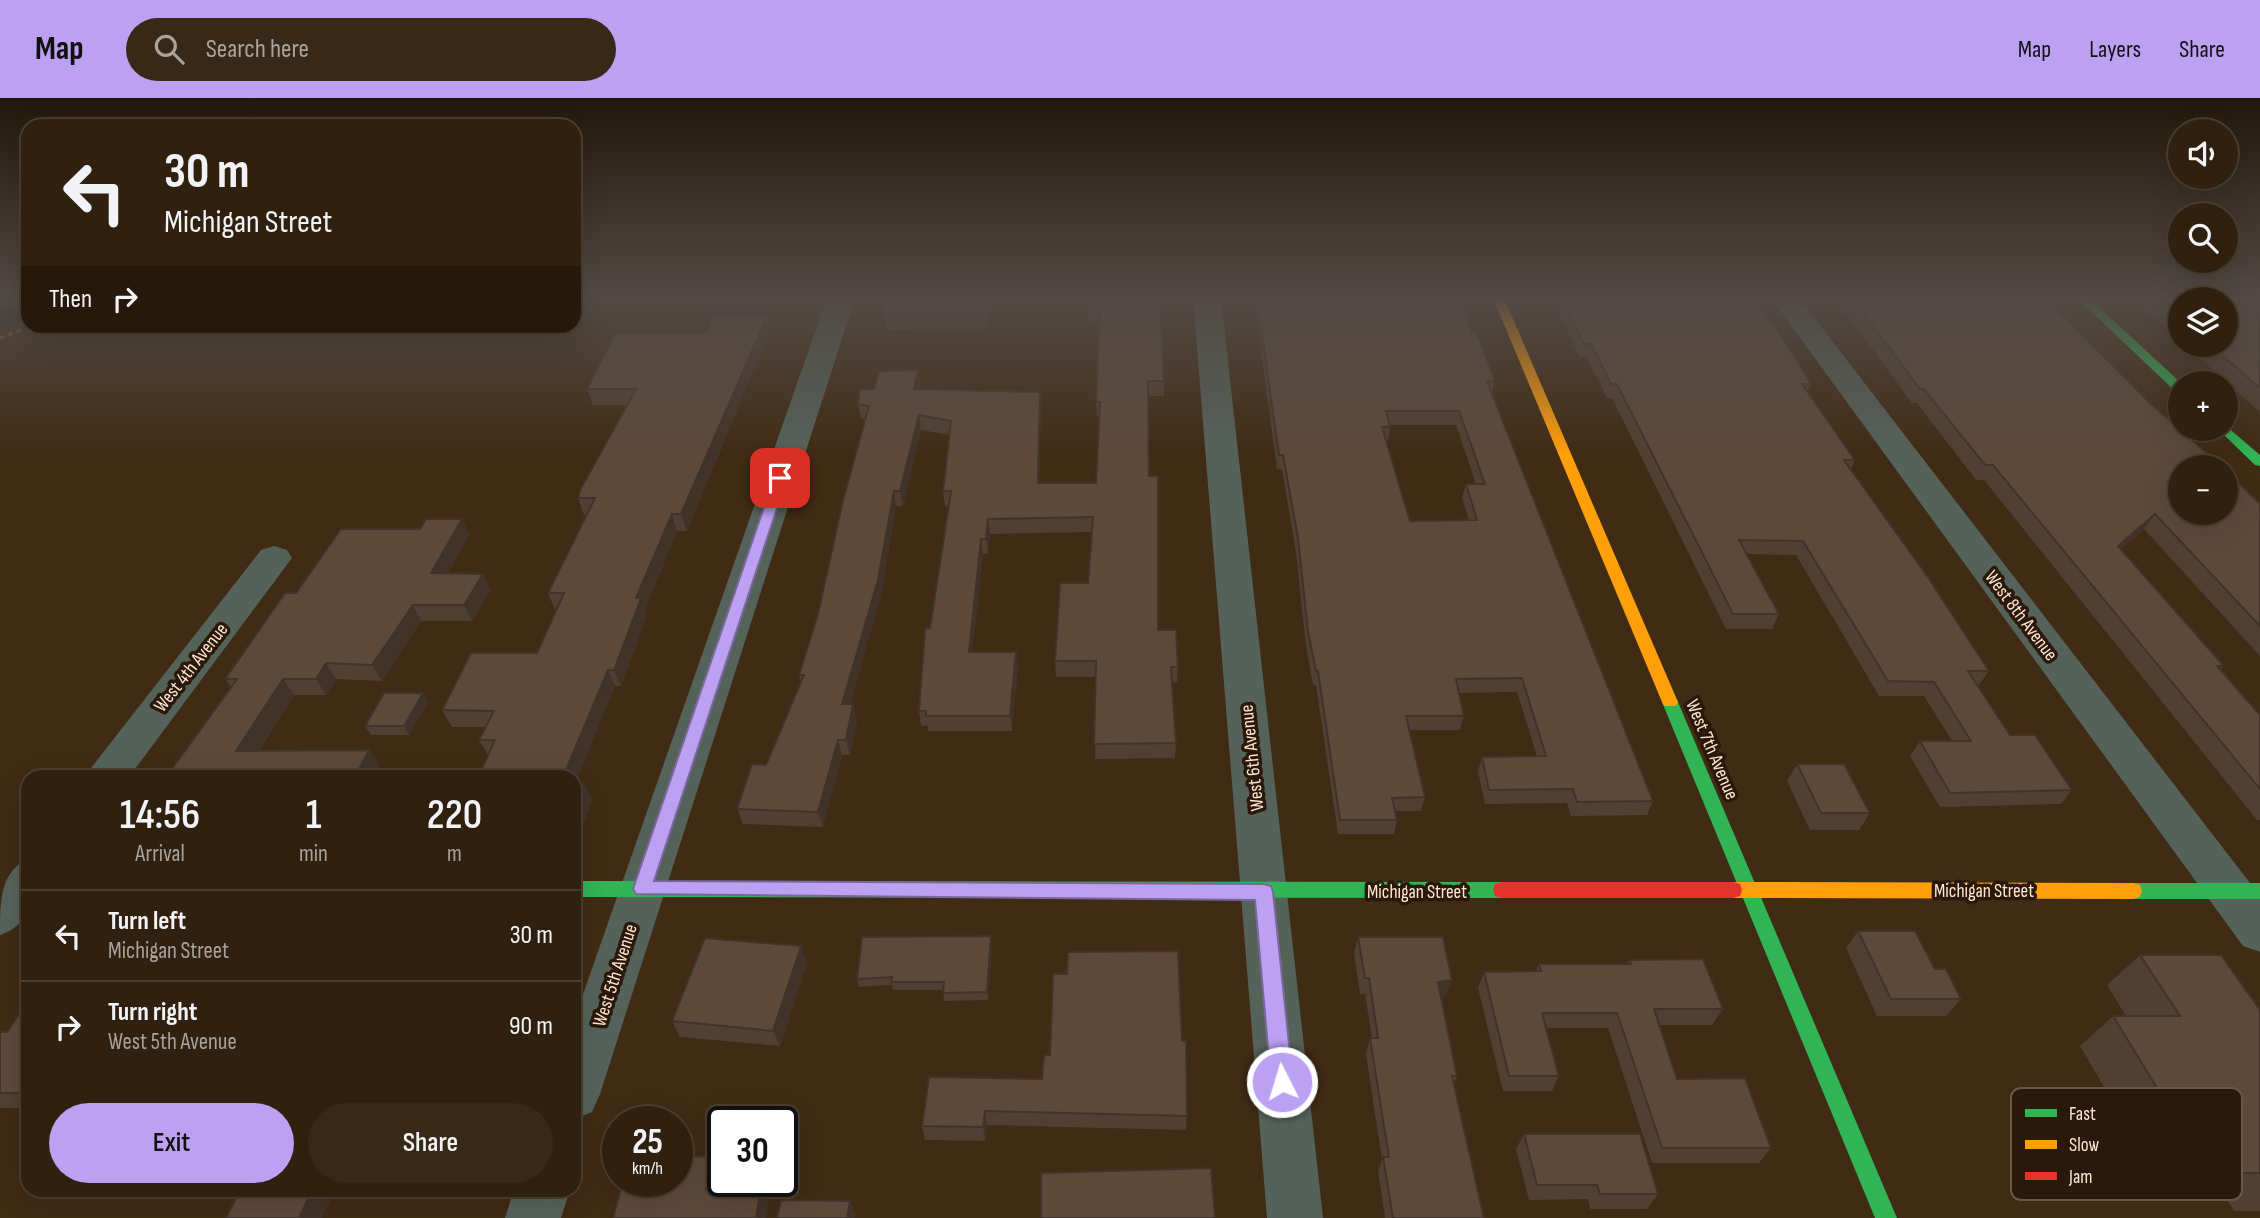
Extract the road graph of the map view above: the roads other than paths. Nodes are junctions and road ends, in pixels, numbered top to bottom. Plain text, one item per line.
1 (824, 350) edge
2 (1212, 350) edge
3 (1520, 350) edge
4 (1824, 350) edge
5 (2138, 350) edge
6 (2168, 378) edge
7 (2237, 441) edge
8 (2260, 462) edge
9 (274, 558) dead end
10 (110, 770) edge
11 (581, 889) edge
12 (642, 889) junction
13 (1750, 889) junction
14 (2245, 891) edge
15 (1264, 892) junction
16 (2260, 932) edge
17 (581, 1073) edge
18 (540, 1197) edge
19 (533, 1218) edge
20 (1295, 1218) edge
21 (1886, 1218) edge

1 - 12 street, West 5th Avenue
2 - 15 street, West 6th Avenue
3 - 13 street, West 7th Avenue
4 - 14 street, West 8th Avenue
5 - 6 street
7 - 8 street
9 - 10 street, West 4th Avenue
11 - 12 street, Michigan Street
12 - 15 street, Michigan Street
12 - 17 street, West 5th Avenue
13 - 14 street, Michigan Street
13 - 15 street, Michigan Street
13 - 21 street, West 7th Avenue
14 - 16 street, West 8th Avenue
15 - 20 street, West 6th Avenue
18 - 19 street

